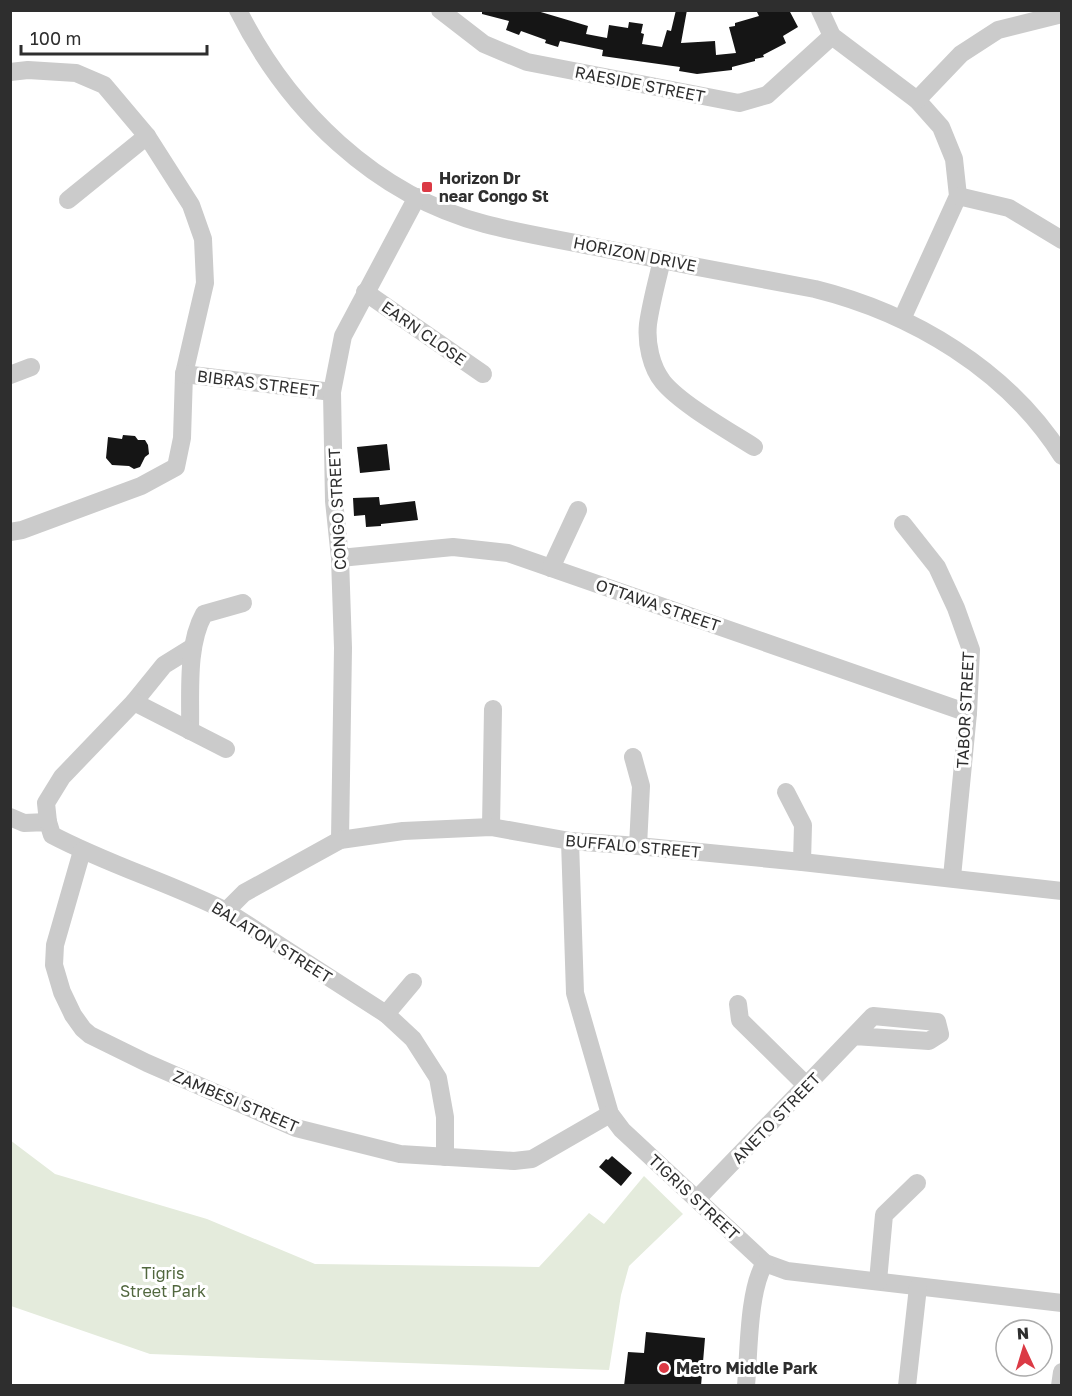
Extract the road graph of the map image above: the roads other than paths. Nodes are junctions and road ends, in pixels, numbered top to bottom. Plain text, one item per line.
1 (238, 10) edge
2 (440, 10) edge
3 (820, 10) edge
4 (1062, 14) edge
5 (832, 36) junction
6 (10, 72) edge
7 (916, 100) junction
8 (147, 136) junction
9 (958, 196) junction
10 (417, 197) junction
11 (68, 200) dead end
12 (1062, 240) edge
13 (662, 260) junction
14 (365, 292) junction
15 (902, 319) junction
16 (31, 368) dead end
17 (184, 374) junction
18 (483, 374) dead end
19 (10, 375) edge
20 (332, 392) junction
21 (754, 447) dead end
22 (1062, 456) edge
23 (578, 510) dead end
24 (903, 524) dead end
25 (10, 532) edge
26 (340, 558) junction
27 (551, 568) junction
28 (243, 603) dead end
29 (192, 647) junction
30 (134, 702) junction
31 (493, 709) dead end
32 (968, 713) junction
33 (190, 731) junction
34 (226, 749) dead end
35 (633, 757) dead end
36 (786, 792) dead end
37 (10, 817) edge
38 (48, 822) junction
39 (491, 827) junction
40 (340, 840) junction
41 (570, 841) junction
42 (638, 846) junction
43 (82, 851) junction
44 (802, 862) junction
45 (952, 877) junction
46 (1062, 891) edge
47 (226, 911) junction
48 (413, 982) dead end
49 (738, 1004) dead end
50 (386, 1014) junction
51 (854, 1036) dead end
52 (807, 1086) junction
53 (610, 1114) junction
54 (445, 1157) junction
55 (917, 1183) dead end
56 (697, 1199) junction
57 (765, 1263) junction
58 (878, 1281) junction
59 (918, 1287) junction
60 (1062, 1303) edge
61 (1062, 1372) edge
62 (746, 1386) edge
63 (907, 1386) edge
64 (1060, 1386) edge

1 - 10 street, HORIZON DRIVE
2 - 5 street, RAESIDE STREET
3 - 5 street
4 - 7 street
5 - 7 street
6 - 8 street
7 - 9 street
8 - 11 street
8 - 17 street
9 - 12 street
9 - 15 street
10 - 13 street, HORIZON DRIVE
10 - 14 street, CONGO STREET
13 - 15 street, HORIZON DRIVE
13 - 21 street
14 - 18 street, EARN CLOSE
14 - 20 street, CONGO STREET
15 - 22 street, HORIZON DRIVE
16 - 19 street
17 - 20 street, BIBRAS STREET
17 - 25 street
20 - 26 street, CONGO STREET
23 - 27 street
24 - 32 street, TABOR STREET
26 - 27 street, OTTAWA STREET
26 - 40 street, CONGO STREET
27 - 32 street, OTTAWA STREET
28 - 29 street
29 - 30 street
29 - 33 street
30 - 33 street
30 - 38 street
31 - 39 street
32 - 45 street, TABOR STREET
33 - 34 street
35 - 42 street
36 - 44 street
37 - 38 street
38 - 43 street, BALATON STREET
39 - 40 street, BUFFALO STREET
39 - 41 street, BUFFALO STREET
40 - 47 street, BUFFALO STREET
41 - 42 street, BUFFALO STREET
41 - 53 street, TIGRIS STREET
42 - 44 street, BUFFALO STREET
43 - 47 street, BALATON STREET
43 - 54 street, ZAMBESI STREET
44 - 45 street, BUFFALO STREET
45 - 46 street, BUFFALO STREET
47 - 50 street, BALATON STREET
48 - 50 street
49 - 52 street
50 - 54 street, BALATON STREET
51 - 52 street, ANETO STREET
52 - 56 street, ANETO STREET
53 - 54 street, ZAMBESI STREET
53 - 56 street, TIGRIS STREET
55 - 58 street
56 - 57 street, TIGRIS STREET
57 - 58 street, TIGRIS STREET
57 - 62 street
58 - 59 street, TIGRIS STREET
59 - 60 street, TIGRIS STREET
59 - 63 street
61 - 64 street

